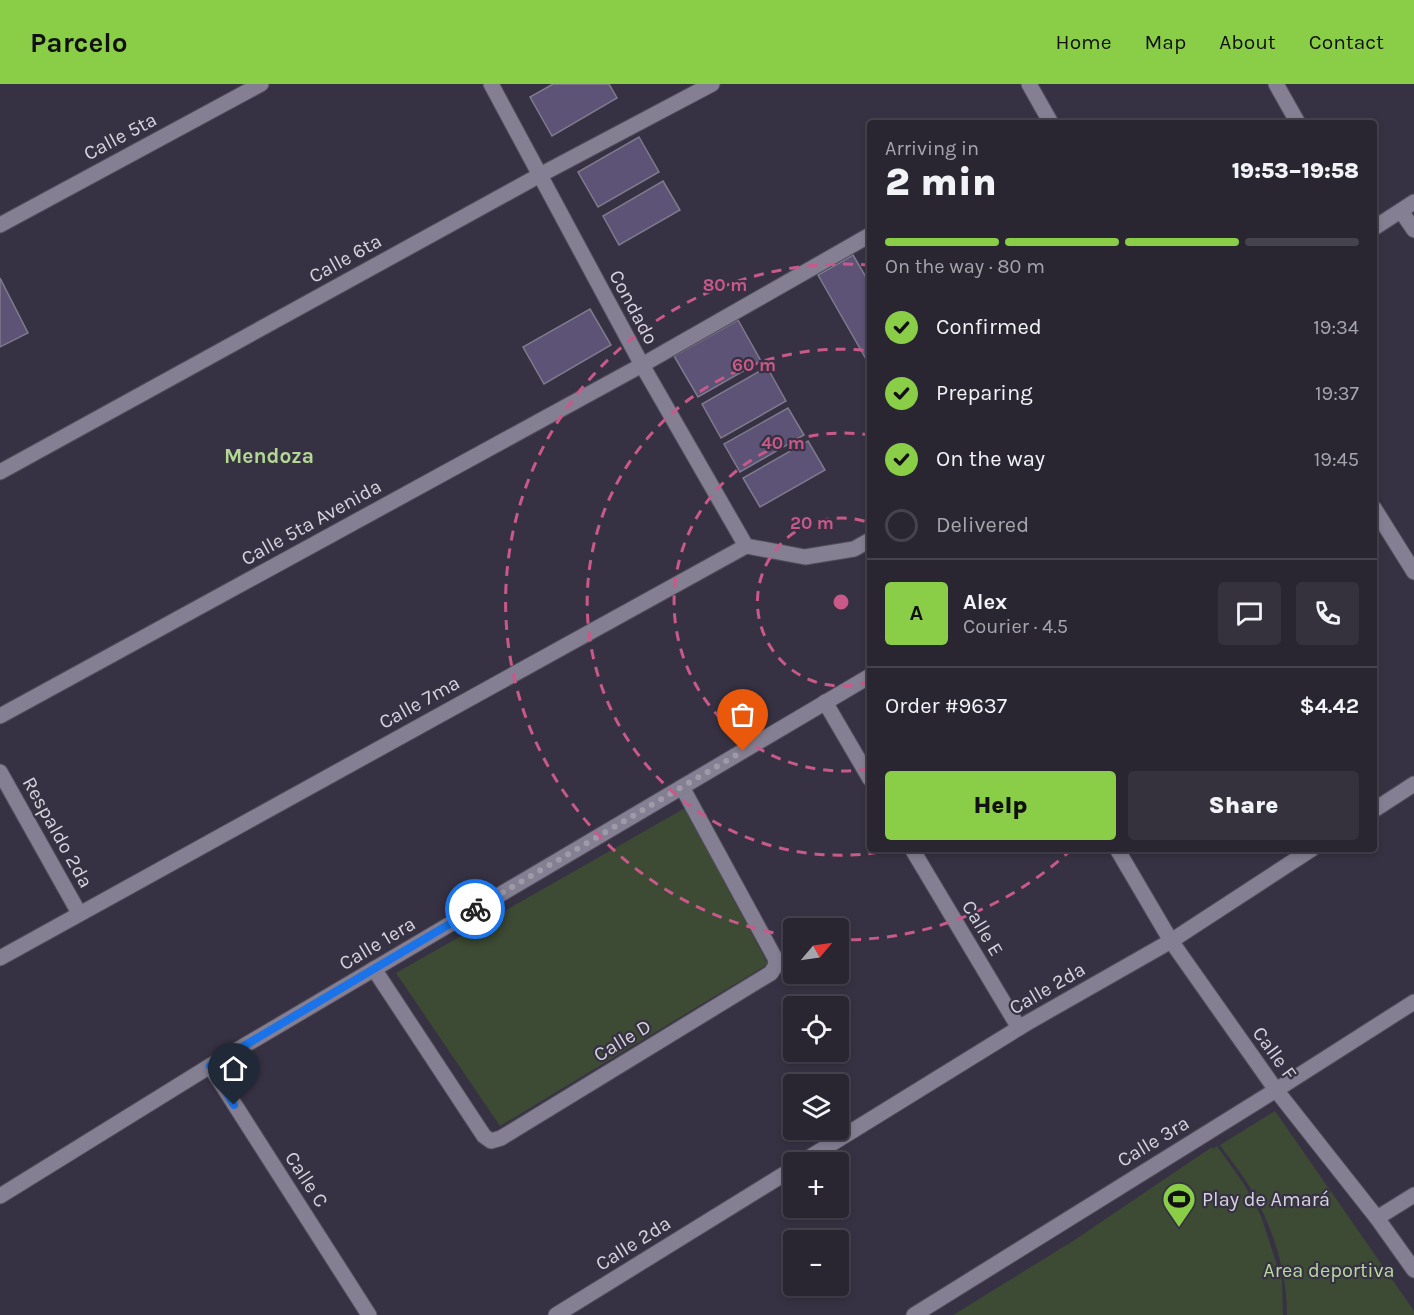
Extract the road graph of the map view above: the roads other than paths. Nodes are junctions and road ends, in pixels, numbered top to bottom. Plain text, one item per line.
1 (261, 84) edge
2 (491, 84) edge
3 (712, 84) edge
4 (1029, 84) edge
5 (1276, 84) edge
6 (1049, 120) edge
7 (1296, 120) edge
8 (540, 176) junction
9 (1408, 206) edge
10 (0, 225) edge
11 (1377, 226) edge
12 (1414, 230) edge
13 (867, 237) edge
14 (642, 365) junction
15 (0, 472) edge
16 (1377, 512) edge
17 (867, 542) edge
18 (746, 546) junction
19 (1414, 572) edge
20 (867, 678) edge
21 (825, 702) junction
22 (0, 716) edge
23 (0, 772) edge
24 (867, 773) edge
25 (1414, 784) edge
26 (682, 788) junction
27 (1377, 808) edge
28 (914, 852) edge
29 (1119, 852) edge
30 (1307, 852) edge
31 (79, 913) junction
32 (1171, 941) junction
33 (0, 958) edge
34 (374, 969) junction
35 (1414, 1002) edge
36 (1019, 1028) junction
37 (210, 1066) junction
38 (1276, 1090) junction
39 (818, 1152) edge
40 (783, 1175) edge
41 (1414, 1195) edge
42 (0, 1196) edge
43 (1377, 1218) junction
44 (1414, 1270) edge
45 (369, 1315) edge
46 (556, 1315) edge
47 (914, 1315) edge

1 - 10 street, Calle 5ta
2 - 8 street, Condado
3 - 8 street, Calle 6ta
4 - 6 street
5 - 7 street
8 - 14 street, Condado
8 - 15 street, Calle 6ta
9 - 11 street
9 - 12 street
13 - 14 street, Calle 5ta Avenida
14 - 18 street, Condado
14 - 22 street, Calle 5ta Avenida
16 - 19 street
17 - 18 street
18 - 31 street, Calle 7ma
20 - 21 street, Calle 1era
21 - 24 street
21 - 26 street, Calle 1era
23 - 31 street, Respaldo 2da
25 - 27 street
26 - 34 street, Calle 1era
26 - 34 street, Calle D
28 - 36 street, Calle E
29 - 32 street, Calle F
30 - 32 street, Calle 2da
31 - 33 street, Calle 7ma
32 - 36 street, Calle 2da
32 - 38 street, Calle F
34 - 37 street, Calle 1era
35 - 38 street, Calle 3ra
36 - 39 street, Calle 2da
37 - 42 street, Calle 1era
37 - 45 street, Calle C
38 - 43 street, Calle F
38 - 47 street, Calle 3ra
40 - 46 street, Calle 2da
41 - 43 street
43 - 44 street, Calle F

